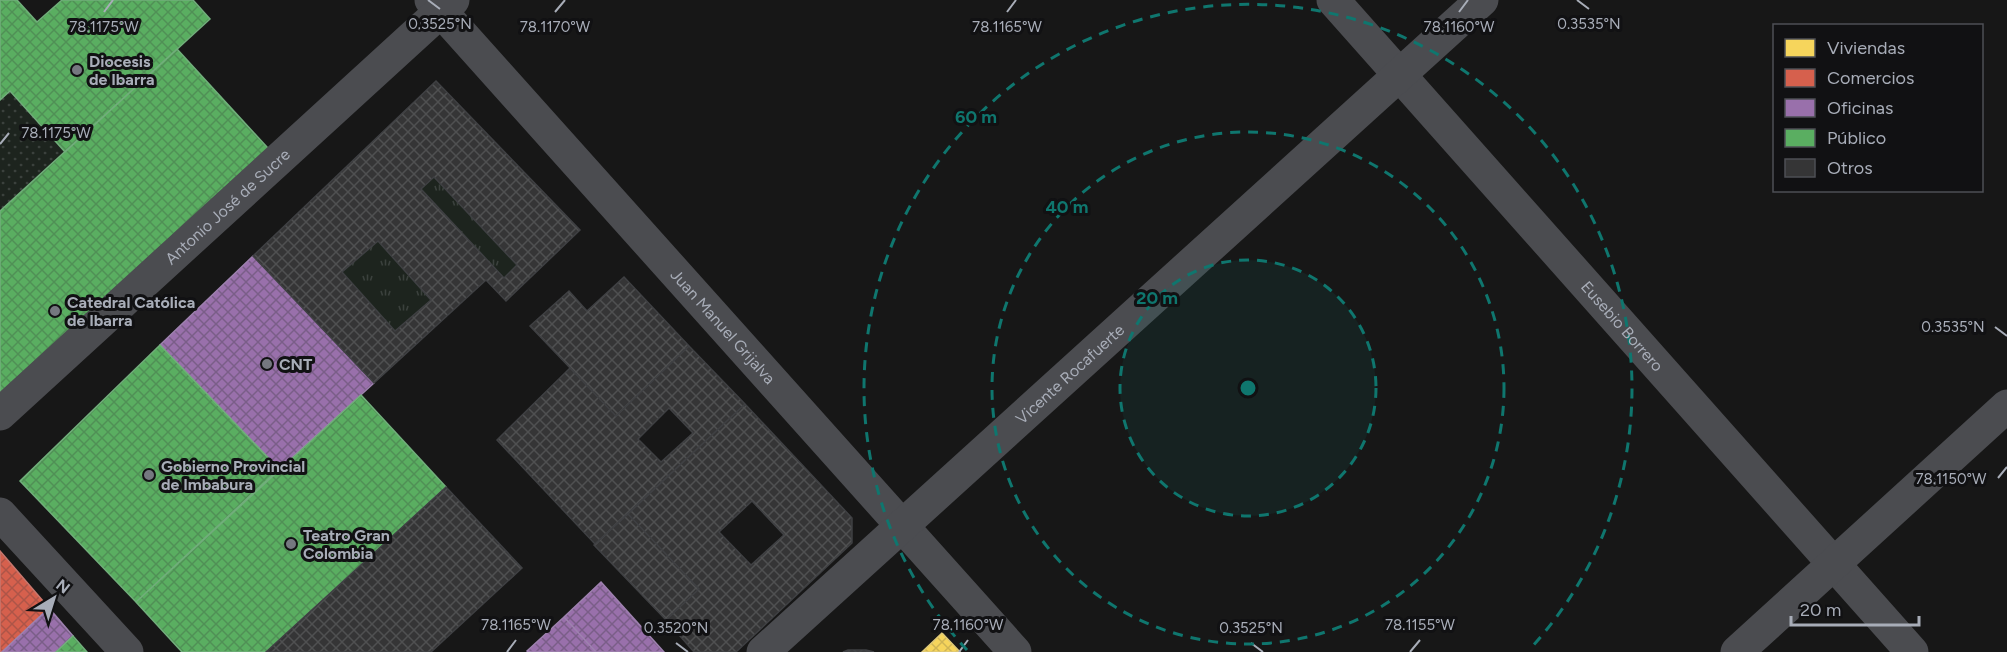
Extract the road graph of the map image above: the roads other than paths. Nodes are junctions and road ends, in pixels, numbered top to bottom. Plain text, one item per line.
1 (1333, 0) edge
2 (1482, 0) edge
3 (442, 4) edge
4 (1400, 75) junction
5 (2007, 406) edge
6 (0, 414) edge
7 (0, 514) edge
8 (902, 526) junction
9 (1834, 563) junction
10 (128, 652) edge
11 (763, 652) edge
12 (1016, 652) edge
13 (1737, 652) edge
14 (1912, 652) edge

1 - 4 street, Eusebio Borrero
2 - 4 street, Vicente Rocafuerte
3 - 6 street, Antonio José de Sucre
3 - 8 street, Juan Manuel Grijalva
4 - 8 street, Vicente Rocafuerte
4 - 9 street, Eusebio Borrero
5 - 9 street
7 - 10 street
8 - 11 street, Vicente Rocafuerte
8 - 12 street, Juan Manuel Grijalva
9 - 13 street
9 - 14 street, Eusebio Borrero

